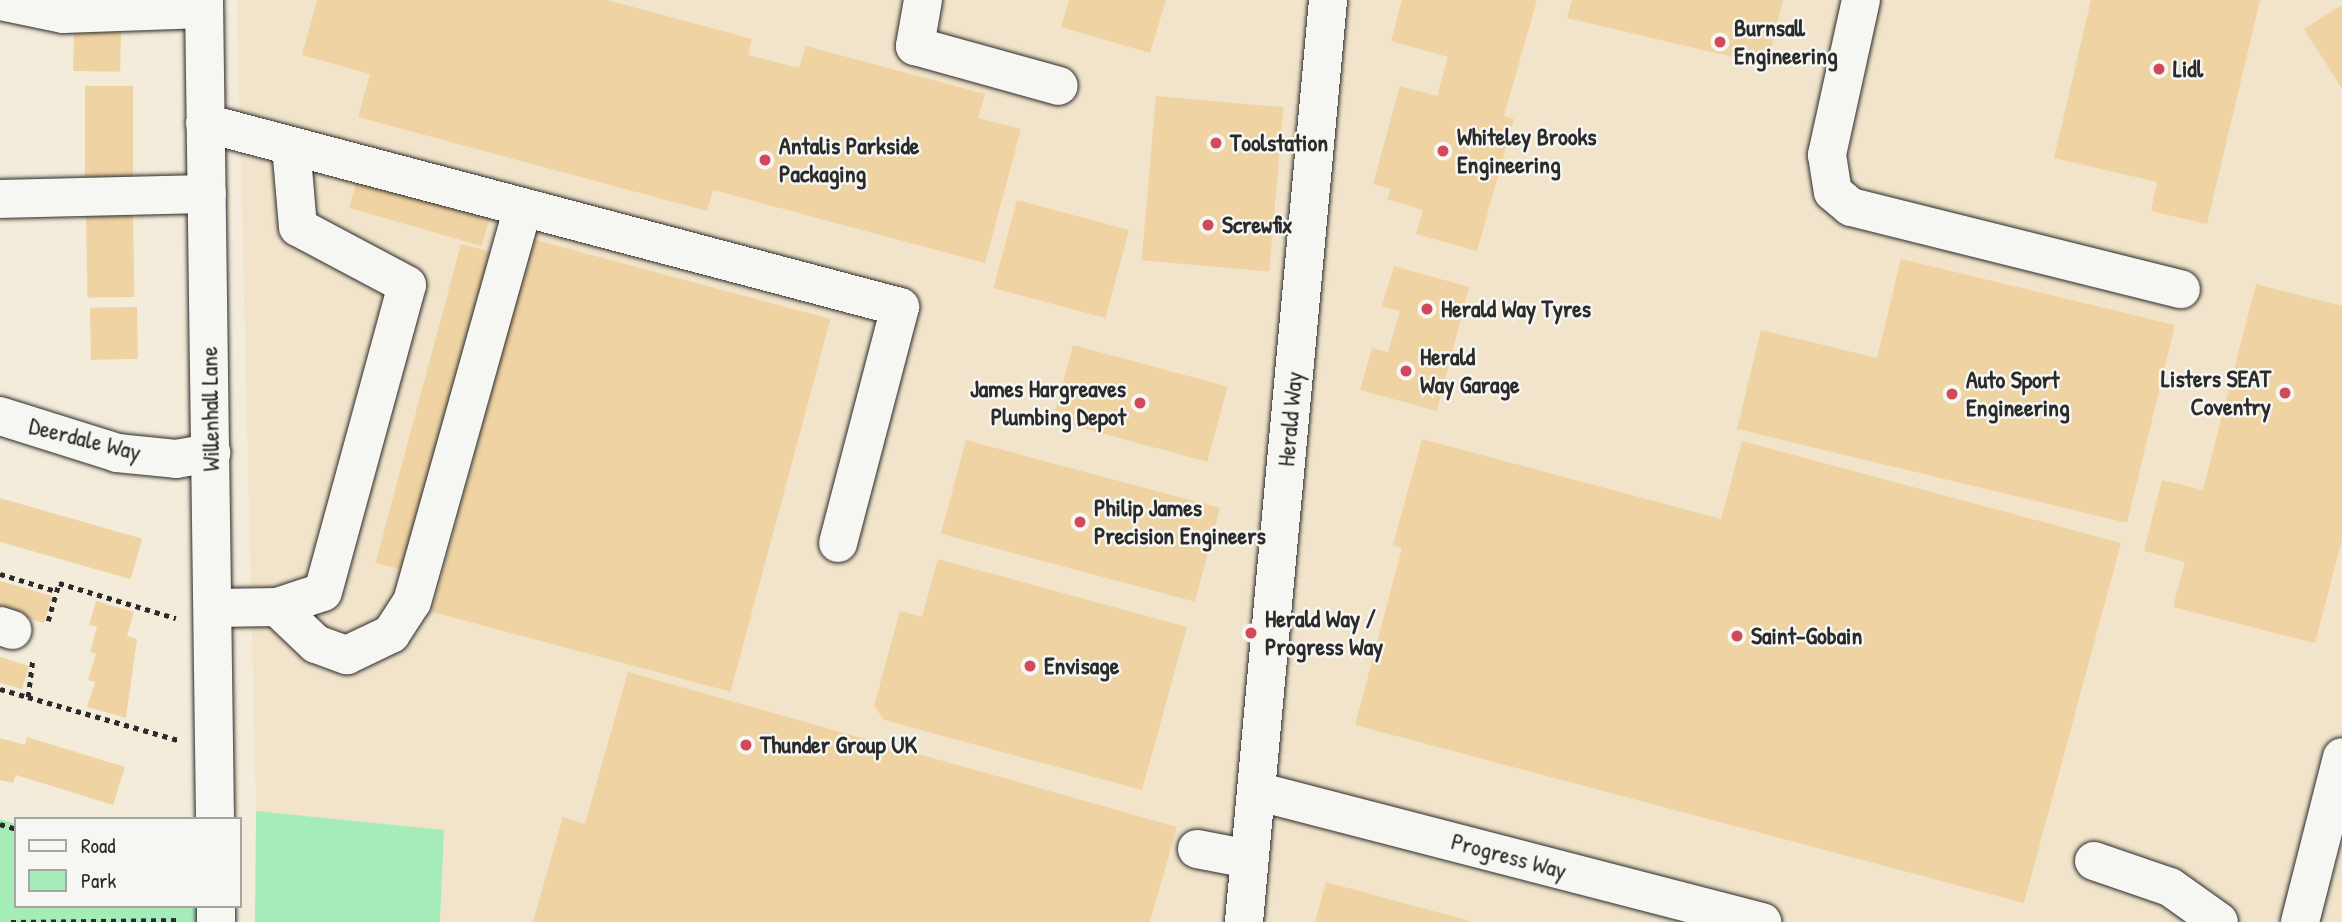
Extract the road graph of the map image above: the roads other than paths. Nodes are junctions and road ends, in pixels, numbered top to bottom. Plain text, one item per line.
1 (923, 0) edge
2 (1328, 0) edge
3 (1861, 0) edge
4 (0, 1) edge
5 (204, 4) edge
6 (1059, 86) dead end
7 (205, 123) junction
8 (291, 146) junction
9 (207, 194) junction
10 (0, 199) edge
11 (523, 207) junction
12 (2181, 289) dead end
13 (0, 416) edge
14 (211, 453) junction
15 (838, 543) dead end
16 (277, 607) junction
17 (213, 618) junction
18 (2342, 757) edge
19 (1256, 791) junction
20 (215, 817) edge
21 (1197, 849) dead end
22 (1250, 859) junction
23 (2094, 861) dead end
24 (1244, 922) edge
25 (1762, 922) edge
26 (2219, 922) edge
27 (2300, 922) edge

1 - 6 street
2 - 19 street, Herald Way
3 - 12 street
4 - 5 street
5 - 7 street, Willenhall Lane
7 - 8 street
7 - 9 street, Willenhall Lane
8 - 11 street
8 - 16 street
9 - 10 street
9 - 14 street, Willenhall Lane
11 - 15 street
11 - 16 street
13 - 14 street, Deerdale Way
14 - 17 street, Willenhall Lane
16 - 17 street
17 - 20 street, Willenhall Lane
18 - 27 street
19 - 22 street, Herald Way
19 - 25 street, Progress Way
21 - 22 street
22 - 24 street, Herald Way
23 - 26 street

